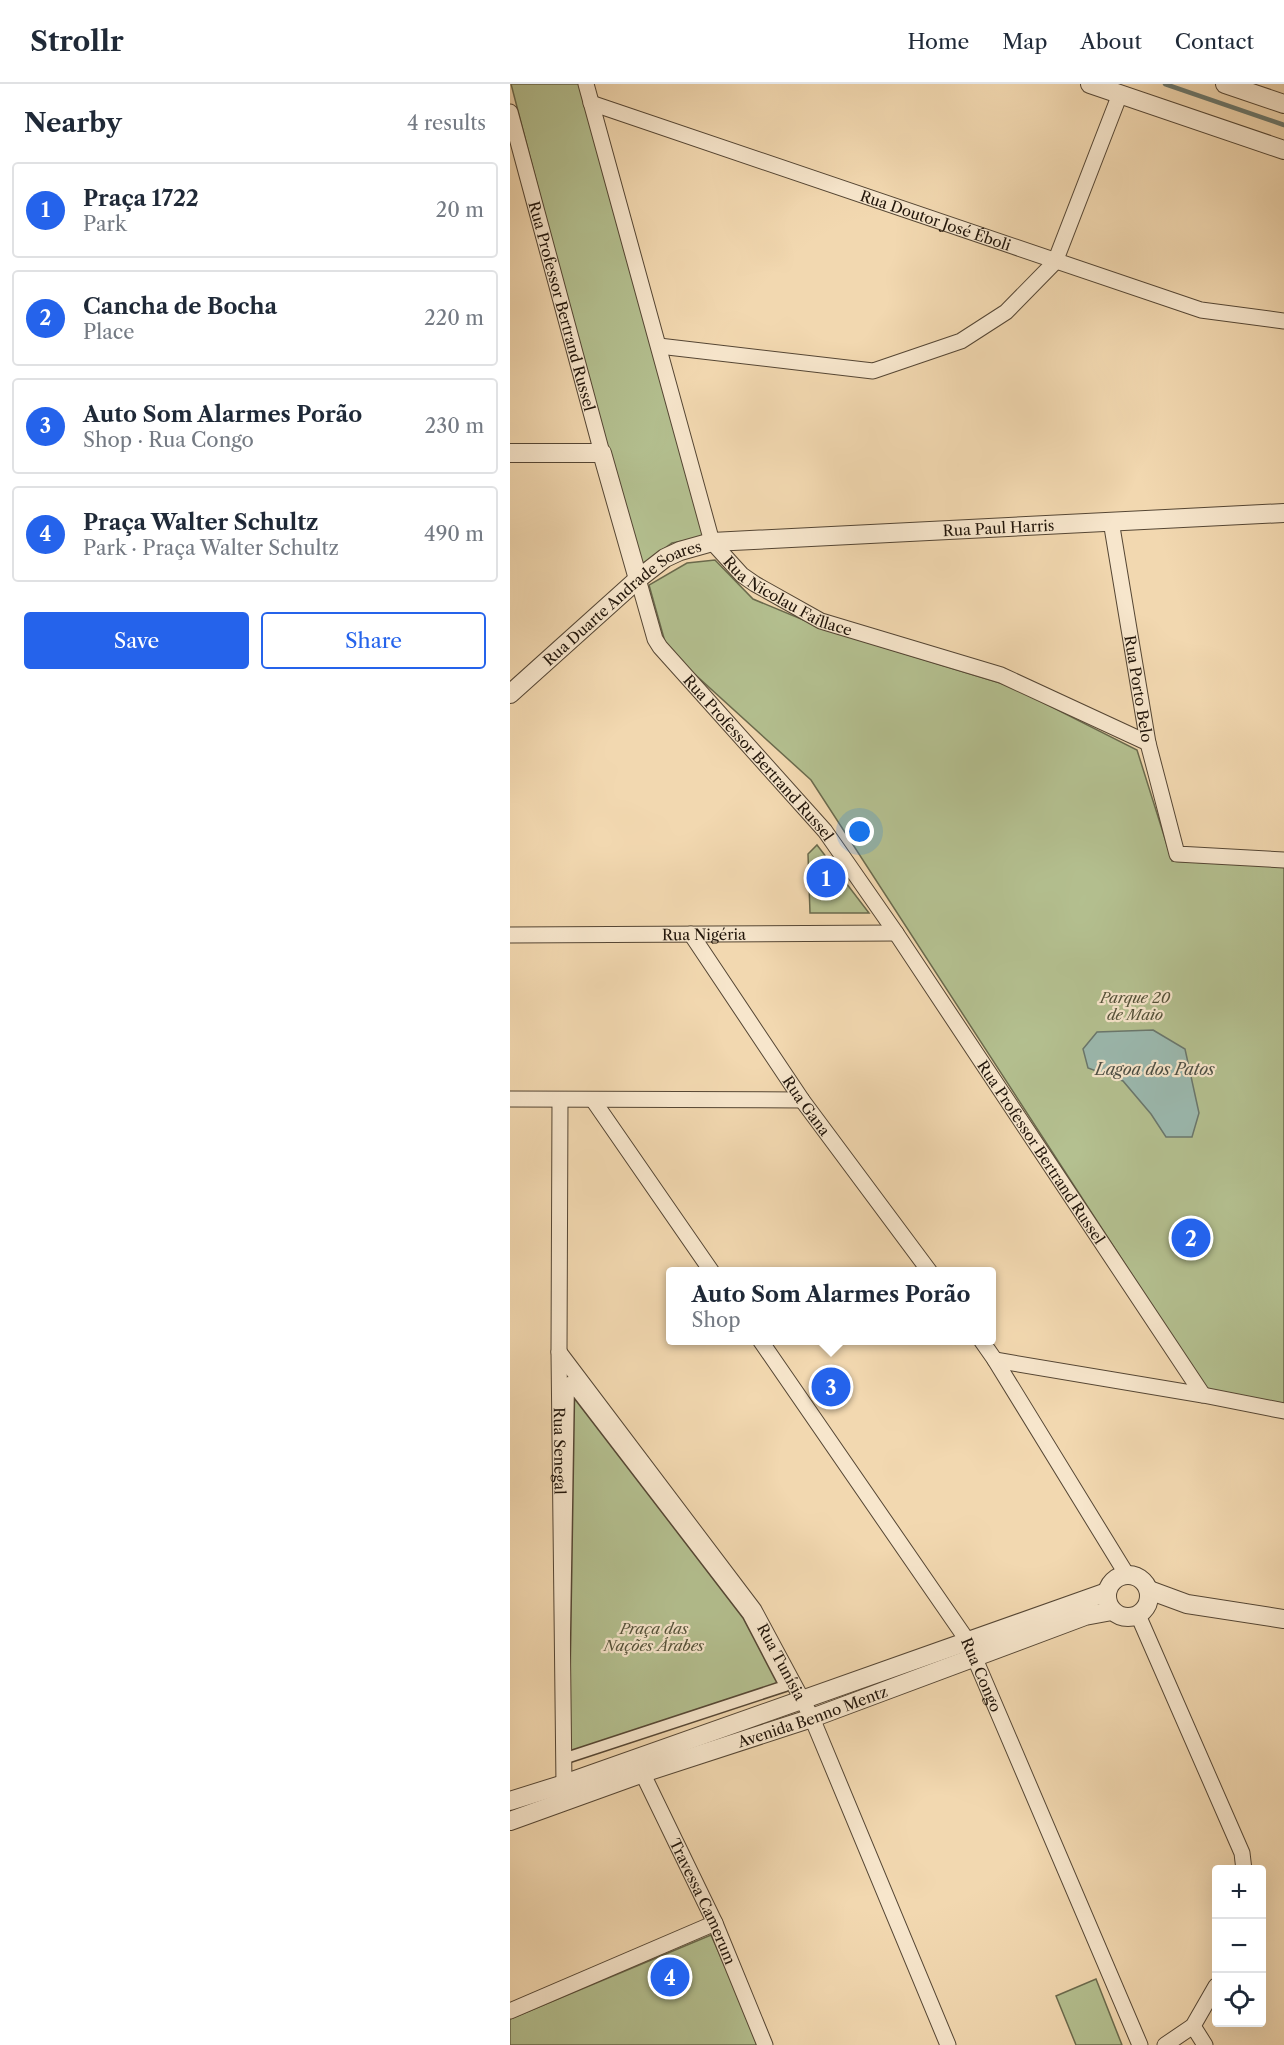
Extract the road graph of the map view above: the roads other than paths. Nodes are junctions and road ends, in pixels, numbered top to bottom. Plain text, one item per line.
1 (586, 84) edge
2 (1090, 84) edge
3 (1225, 84) edge
4 (1120, 94) junction
5 (591, 102) junction
6 (1284, 104) edge
7 (510, 115) edge
8 (1284, 150) edge
9 (1055, 262) junction
10 (1284, 321) edge
11 (658, 346) junction
12 (510, 453) edge
13 (602, 453) junction
14 (1284, 513) edge
15 (1111, 521) junction
16 (712, 542) junction
17 (638, 579) junction
18 (510, 694) edge
19 (1148, 743) junction
20 (1284, 860) edge
21 (896, 933) junction
22 (691, 934) junction
23 (510, 935) edge
24 (510, 1099) edge
25 (560, 1100) junction
26 (592, 1100) junction
27 (802, 1100) junction
28 (709, 1267) edge
29 (926, 1267) edge
30 (762, 1345) edge
31 (984, 1345) edge
32 (559, 1352) junction
33 (995, 1360) junction
34 (1203, 1395) junction
35 (1284, 1411) edge
36 (1127, 1575) junction
37 (1149, 1590) junction
38 (1107, 1592) junction
39 (1187, 1604) junction
40 (1112, 1611) junction
41 (1141, 1613) junction
42 (1284, 1619) edge
43 (971, 1648) junction
44 (802, 1698) junction
45 (812, 1718) junction
46 (563, 1759) joint
47 (639, 1766) junction
48 (566, 1792) junction
49 (510, 1801) edge
50 (510, 1821) edge
51 (1244, 1865) edge
52 (715, 1923) junction
53 (1212, 1993) edge
54 (510, 2012) edge
55 (1193, 2026) junction
56 (765, 2045) edge
57 (948, 2045) edge
58 (1140, 2045) edge
59 (1165, 2045) edge
60 (1205, 2045) edge

1 - 5 street, Rua Nicolau Faillace
2 - 4 street
3 - 6 street
4 - 8 street
4 - 9 street
5 - 9 street, Rua Doutor José Éboli
5 - 11 street, Rua Nicolau Faillace
7 - 13 street, Rua Professor Bertrand Russel
9 - 10 street, Rua Doutor José Éboli
9 - 11 street
11 - 16 street, Rua Nicolau Faillace
12 - 13 street
13 - 17 street, Rua Professor Bertrand Russel
14 - 15 street, Rua Paul Harris
15 - 16 street, Rua Paul Harris
15 - 19 street, Rua Porto Belo
16 - 17 street, Rua Duarte Andrade Soares
16 - 19 street, Rua Nicolau Faillace
17 - 18 street, Rua Duarte Andrade Soares
17 - 21 street, Rua Professor Bertrand Russel
19 - 20 street, Rua Porto Belo
21 - 22 street, Rua Nigéria
21 - 34 street, Rua Professor Bertrand Russel
22 - 23 street, Rua Nigéria
22 - 27 street, Rua Gana
24 - 25 street
25 - 26 street
25 - 32 street, Rua Senegal
26 - 27 street
26 - 28 street
27 - 29 street, Rua Gana
30 - 43 street, Rua Congo
31 - 33 street
32 - 44 street, Rua Tunísia
32 - 48 street, Rua Senegal
33 - 34 street
33 - 36 street
34 - 35 street
36 - 37 street
36 - 38 street
37 - 39 street
37 - 41 street
38 - 40 street
38 - 43 street, Avenida Benno Mentz
39 - 41 street
39 - 42 street
40 - 41 street
40 - 43 street, Avenida Benno Mentz
41 - 51 street
43 - 44 street, Avenida Benno Mentz
43 - 45 street, Avenida Benno Mentz
43 - 58 street, Rua Congo
44 - 45 street, Rua Tunísia
44 - 47 street, Avenida Benno Mentz
45 - 47 street, Avenida Benno Mentz
45 - 57 street, Rua Tunísia
46 - 46 street
47 - 48 street, Avenida Benno Mentz
47 - 52 street, Travessa Camerum
48 - 49 street, Avenida Benno Mentz
48 - 50 street, Avenida Benno Mentz
52 - 54 street
52 - 56 street, Travessa Camerum
53 - 55 street
55 - 59 street
55 - 60 street

